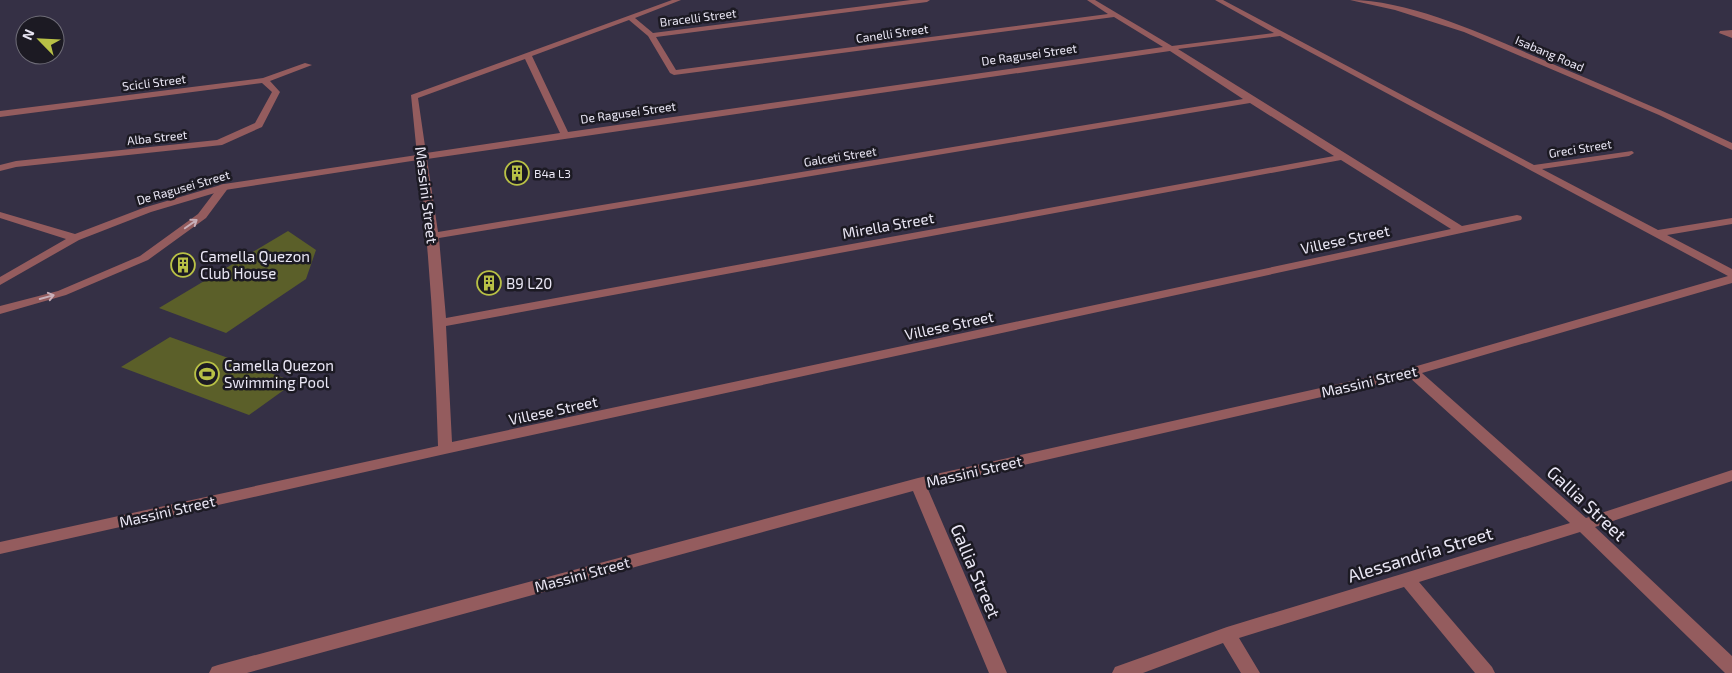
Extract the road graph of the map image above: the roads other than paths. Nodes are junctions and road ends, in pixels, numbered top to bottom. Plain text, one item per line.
1 (678, 0) edge
2 (927, 0) edge
3 (1090, 0) edge
4 (1218, 0) edge
5 (1353, 0) edge
6 (1113, 14) junction
7 (631, 18) junction
8 (1732, 32) edge
9 (1280, 34) junction
10 (651, 35) junction
11 (1732, 36) edge
12 (1172, 48) junction
13 (527, 54) junction
14 (308, 65) dead end
15 (264, 80) junction
16 (1251, 100) junction
17 (0, 114) edge
18 (565, 135) junction
19 (1732, 147) edge
20 (1629, 152) dead end
21 (422, 156) junction
22 (1342, 157) junction
23 (1536, 167) junction
24 (0, 168) edge
25 (224, 188) junction
26 (0, 215) edge
27 (1517, 218) dead end
28 (1732, 221) edge
29 (1460, 230) junction
30 (1659, 233) junction
31 (433, 236) junction
32 (75, 238) junction
33 (1732, 274) edge
34 (1732, 279) edge
35 (0, 282) edge
36 (0, 310) edge
37 (440, 323) junction
38 (1412, 372) junction
39 (445, 449) junction
40 (1732, 475) edge
41 (918, 484) junction
42 (1583, 525) junction
43 (0, 548) edge
44 (1407, 578) junction
45 (1227, 634) junction
46 (266, 666) edge
47 (1732, 668) edge
48 (218, 673) edge
49 (998, 673) edge
50 (1121, 673) edge
51 (1251, 673) edge
52 (1486, 673) edge

1 - 7 street, Massini Street
2 - 10 street, Bracelli Street
3 - 6 street
4 - 9 street
5 - 19 street, Isabang Road
6 - 10 street, Canelli Street
6 - 12 street
7 - 10 street
7 - 13 street, Massini Street
8 - 11 street
9 - 12 street, De Ragusei Street
9 - 23 street
12 - 16 street
12 - 18 street, De Ragusei Street
13 - 18 street
13 - 21 street, Massini Street
14 - 15 street, Scicli Street
15 - 17 street, Scicli Street
15 - 24 street, Alba Street
16 - 22 street
16 - 31 street, Galceti Street
18 - 21 street, De Ragusei Street
20 - 23 street, Greci Street
21 - 25 street, De Ragusei Street
21 - 31 street, Massini Street
22 - 29 street
22 - 37 street, Mirella Street
23 - 30 street
25 - 32 street, De Ragusei Street
36 -> 25 street
26 - 32 street
27 - 29 street, Villese Street
28 - 30 street
29 - 39 street, Villese Street
30 - 33 street
31 - 37 street, Massini Street
32 - 35 street, De Ragusei Street
34 - 38 street, Massini Street
37 - 39 street, Massini Street
38 - 41 street, Massini Street
38 - 42 street, Gallia Street
39 - 43 street, Massini Street
40 - 42 street, Alessandria Street
41 - 46 street, Massini Street
41 - 49 street, Gallia Street
42 - 44 street, Alessandria Street
42 - 47 street, Gallia Street
44 - 45 street, Alessandria Street
44 - 52 street
45 - 50 street, Alessandria Street
45 - 51 street
46 - 48 street, Massini Street

